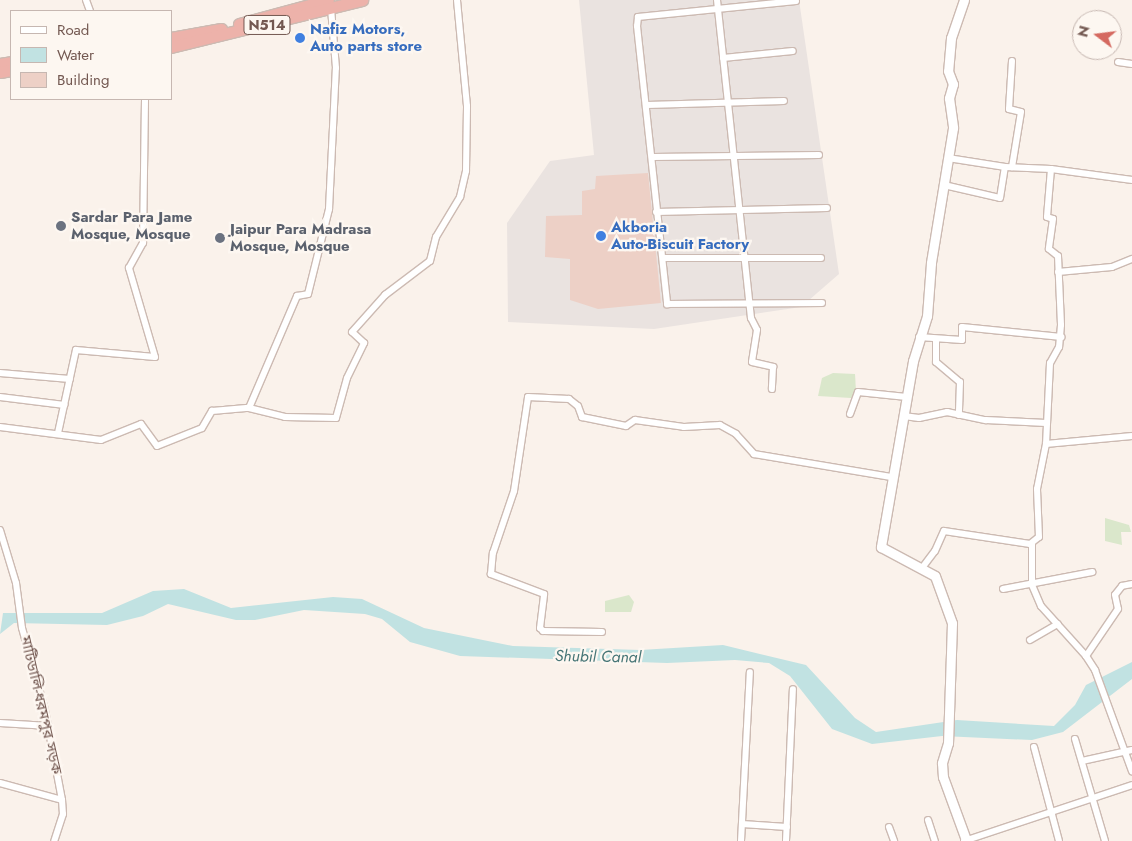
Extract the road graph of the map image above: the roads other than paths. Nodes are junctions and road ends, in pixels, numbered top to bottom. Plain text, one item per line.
1 (362, 0) edge
2 (457, 0) edge
3 (964, 0) edge
4 (796, 1) edge
5 (311, 2) edge
6 (329, 4) edge
7 (717, 4) edge
8 (172, 38) edge
9 (172, 47) edge
10 (793, 50) dead end
11 (723, 58) junction
12 (1012, 62) dead end
13 (1118, 62) dead end
14 (1132, 64) edge
15 (145, 100) edge
16 (784, 101) dead end
17 (646, 104) junction
18 (729, 104) junction
19 (818, 155) dead end
20 (653, 157) junction
21 (734, 158) junction
22 (948, 158) junction
23 (1009, 167) junction
24 (1051, 168) junction
25 (1132, 180) edge
26 (944, 185) junction
27 (827, 208) dead end
28 (741, 210) junction
29 (656, 212) junction
30 (663, 258) junction
31 (821, 258) dead end
32 (746, 259) junction
33 (1132, 259) edge
34 (1058, 272) junction
35 (751, 303) junction
36 (822, 303) dead end
37 (919, 337) junction
38 (1061, 337) junction
39 (936, 340) junction
40 (0, 373) edge
41 (70, 379) junction
42 (772, 390) dead end
43 (0, 397) edge
44 (907, 398) junction
45 (65, 405) junction
46 (249, 408) junction
47 (850, 414) dead end
48 (959, 415) junction
49 (904, 416) junction
50 (1046, 423) junction
51 (0, 427) edge
52 (58, 433) junction
53 (1132, 436) edge
54 (1046, 444) junction
55 (891, 477) junction
56 (0, 530) edge
57 (2, 541) edge
58 (1032, 544) junction
59 (922, 568) junction
60 (1092, 572) dead end
61 (1132, 584) edge
62 (1032, 585) junction
63 (1003, 589) dead end
64 (1058, 624) junction
65 (602, 632) dead end
66 (1030, 640) dead end
67 (1086, 656) junction
68 (750, 672) dead end
69 (793, 689) dead end
70 (0, 723) edge
71 (48, 726) junction
72 (1075, 739) dead end
73 (1034, 747) dead end
74 (1123, 750) junction
75 (1132, 750) edge
76 (1082, 761) junction
77 (1132, 771) edge
78 (0, 783) edge
79 (1132, 785) edge
80 (1093, 798) junction
81 (62, 800) junction
82 (1050, 812) junction
83 (928, 820) dead end
84 (742, 824) junction
85 (787, 827) junction
86 (889, 827) dead end
87 (967, 840) edge
88 (54, 841) edge
89 (741, 841) edge
90 (786, 841) edge
91 (894, 841) edge
92 (934, 841) edge
93 (1059, 841) edge
94 (1105, 841) edge

1 - 6 highway, N514
2 - 46 street
3 - 22 street
4 - 7 street
5 - 6 highway, N514
5 - 8 highway, N514
6 - 9 highway, N514
6 - 46 street
7 - 11 street
7 - 17 street
10 - 11 street
11 - 18 street
12 - 23 street
13 - 14 street
15 - 41 street
16 - 18 street
17 - 18 street
17 - 20 street
18 - 21 street
19 - 21 street
20 - 21 street
20 - 29 street
21 - 28 street
22 - 23 street
22 - 26 street
23 - 24 street
23 - 26 street
24 - 25 street
24 - 34 street
26 - 37 street
27 - 28 street
28 - 29 street
28 - 32 street
29 - 30 street
30 - 32 street
30 - 35 street
31 - 32 street
32 - 35 street
33 - 34 street
34 - 38 street
35 - 36 street
35 - 42 street
37 - 39 street
37 - 44 street
38 - 39 street
38 - 50 street
39 - 48 street
40 - 41 street
41 - 45 street
43 - 45 street
44 - 47 street
44 - 49 street
45 - 52 street
46 - 52 street
48 - 49 street
48 - 50 street
49 - 55 street
50 - 54 street
51 - 52 street
53 - 54 street
54 - 58 street
55 - 59 street
55 - 65 street
56 - 57 street
57 - 71 street, মাটিডালি-ধরমপুর সড়ক
58 - 59 street
58 - 62 street
59 - 87 street
60 - 62 street
61 - 67 street
62 - 63 street
62 - 64 street
64 - 66 street
64 - 67 street
67 - 74 street
68 - 84 street
69 - 85 street
70 - 71 street
71 - 81 street, মাটিডালি-ধরমপুর সড়ক
72 - 76 street
73 - 82 street
74 - 75 street
74 - 76 street
74 - 77 street
76 - 80 street
78 - 81 street
79 - 80 street
80 - 82 street
80 - 94 street
81 - 88 street, মাটিডালি-ধরমপুর সড়ক
82 - 87 street
82 - 93 street
83 - 92 street
84 - 85 street
84 - 89 street
85 - 90 street
86 - 91 street

